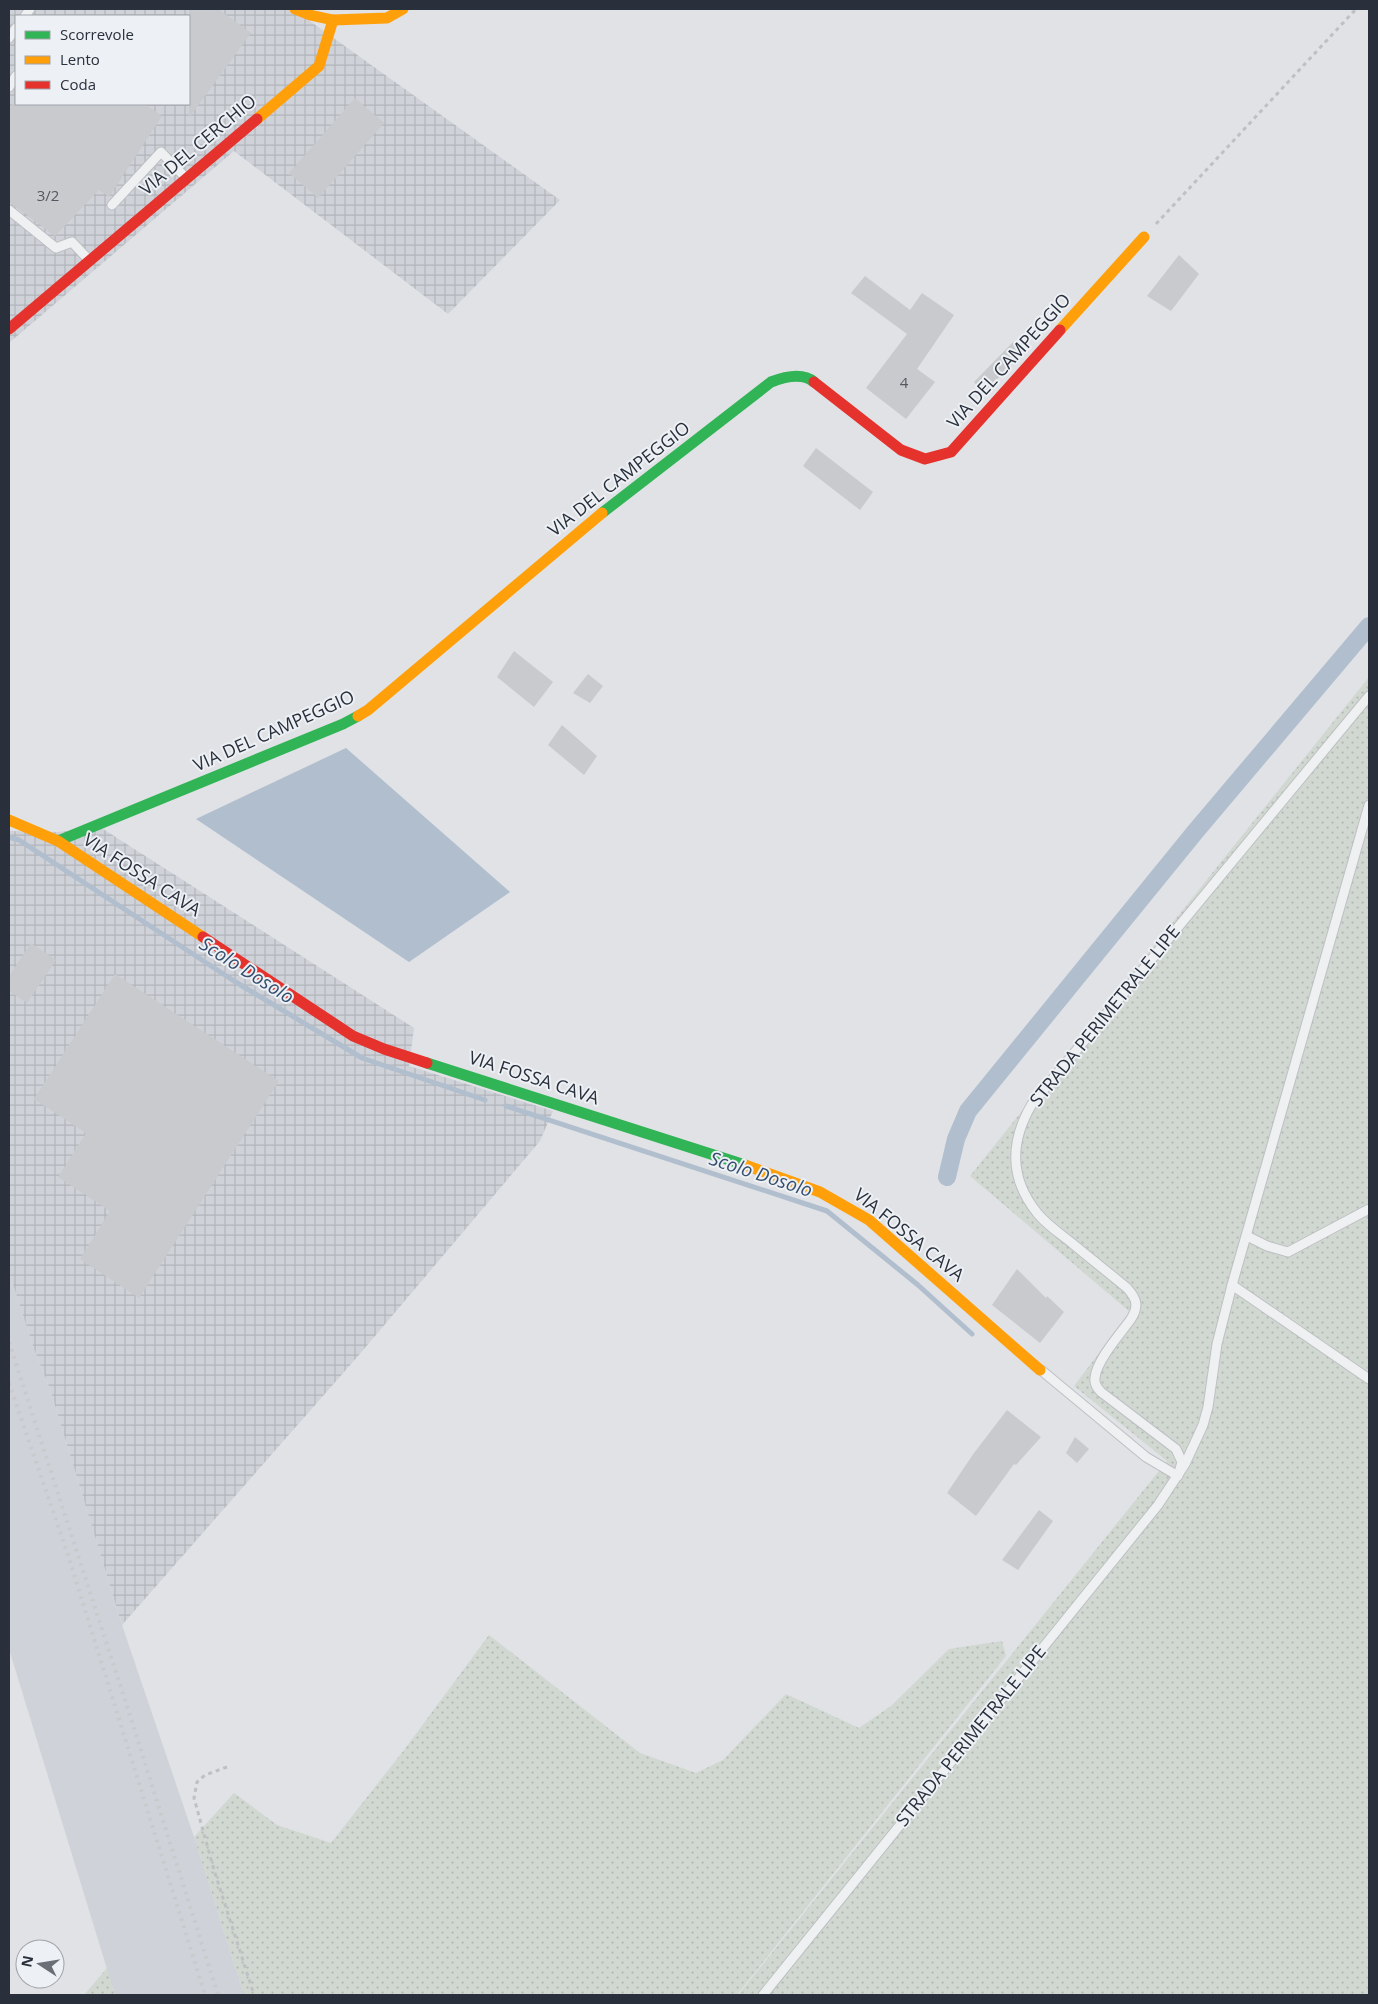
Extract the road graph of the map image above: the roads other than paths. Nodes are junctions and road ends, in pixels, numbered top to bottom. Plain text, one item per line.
1 (295, 9) edge
2 (403, 9) edge
3 (333, 20) junction
4 (186, 178) junction
5 (112, 205) dead end
6 (9, 210) edge
7 (1144, 237) road end
8 (89, 260) junction
9 (9, 329) edge
10 (1369, 696) edge
11 (1369, 804) edge
12 (9, 820) edge
13 (58, 841) junction
14 (1369, 1209) edge
15 (1247, 1236) junction
16 (1232, 1285) junction
17 (1040, 1370) joint
18 (1369, 1378) edge
19 (1178, 1476) junction
20 (763, 1995) edge

1 - 3 street
2 - 3 street
3 - 4 street, VIA DEL CERCHIO
4 - 5 lane
4 - 8 street, VIA DEL CERCHIO
6 - 8 lane
7 - 13 street, VIA DEL CAMPEGGIO
8 - 9 street, VIA DEL CERCHIO
10 - 19 lane, STRADA PERIMETRALE LIPE
11 - 15 lane, STRADA PERIMETRALE LIPE
12 - 13 street, VIA FOSSA CAVA
13 - 17 street, VIA FOSSA CAVA
14 - 15 lane
15 - 16 lane, STRADA PERIMETRALE LIPE
16 - 18 lane
16 - 19 lane, STRADA PERIMETRALE LIPE
17 - 19 lane
19 - 20 lane, STRADA PERIMETRALE LIPE

